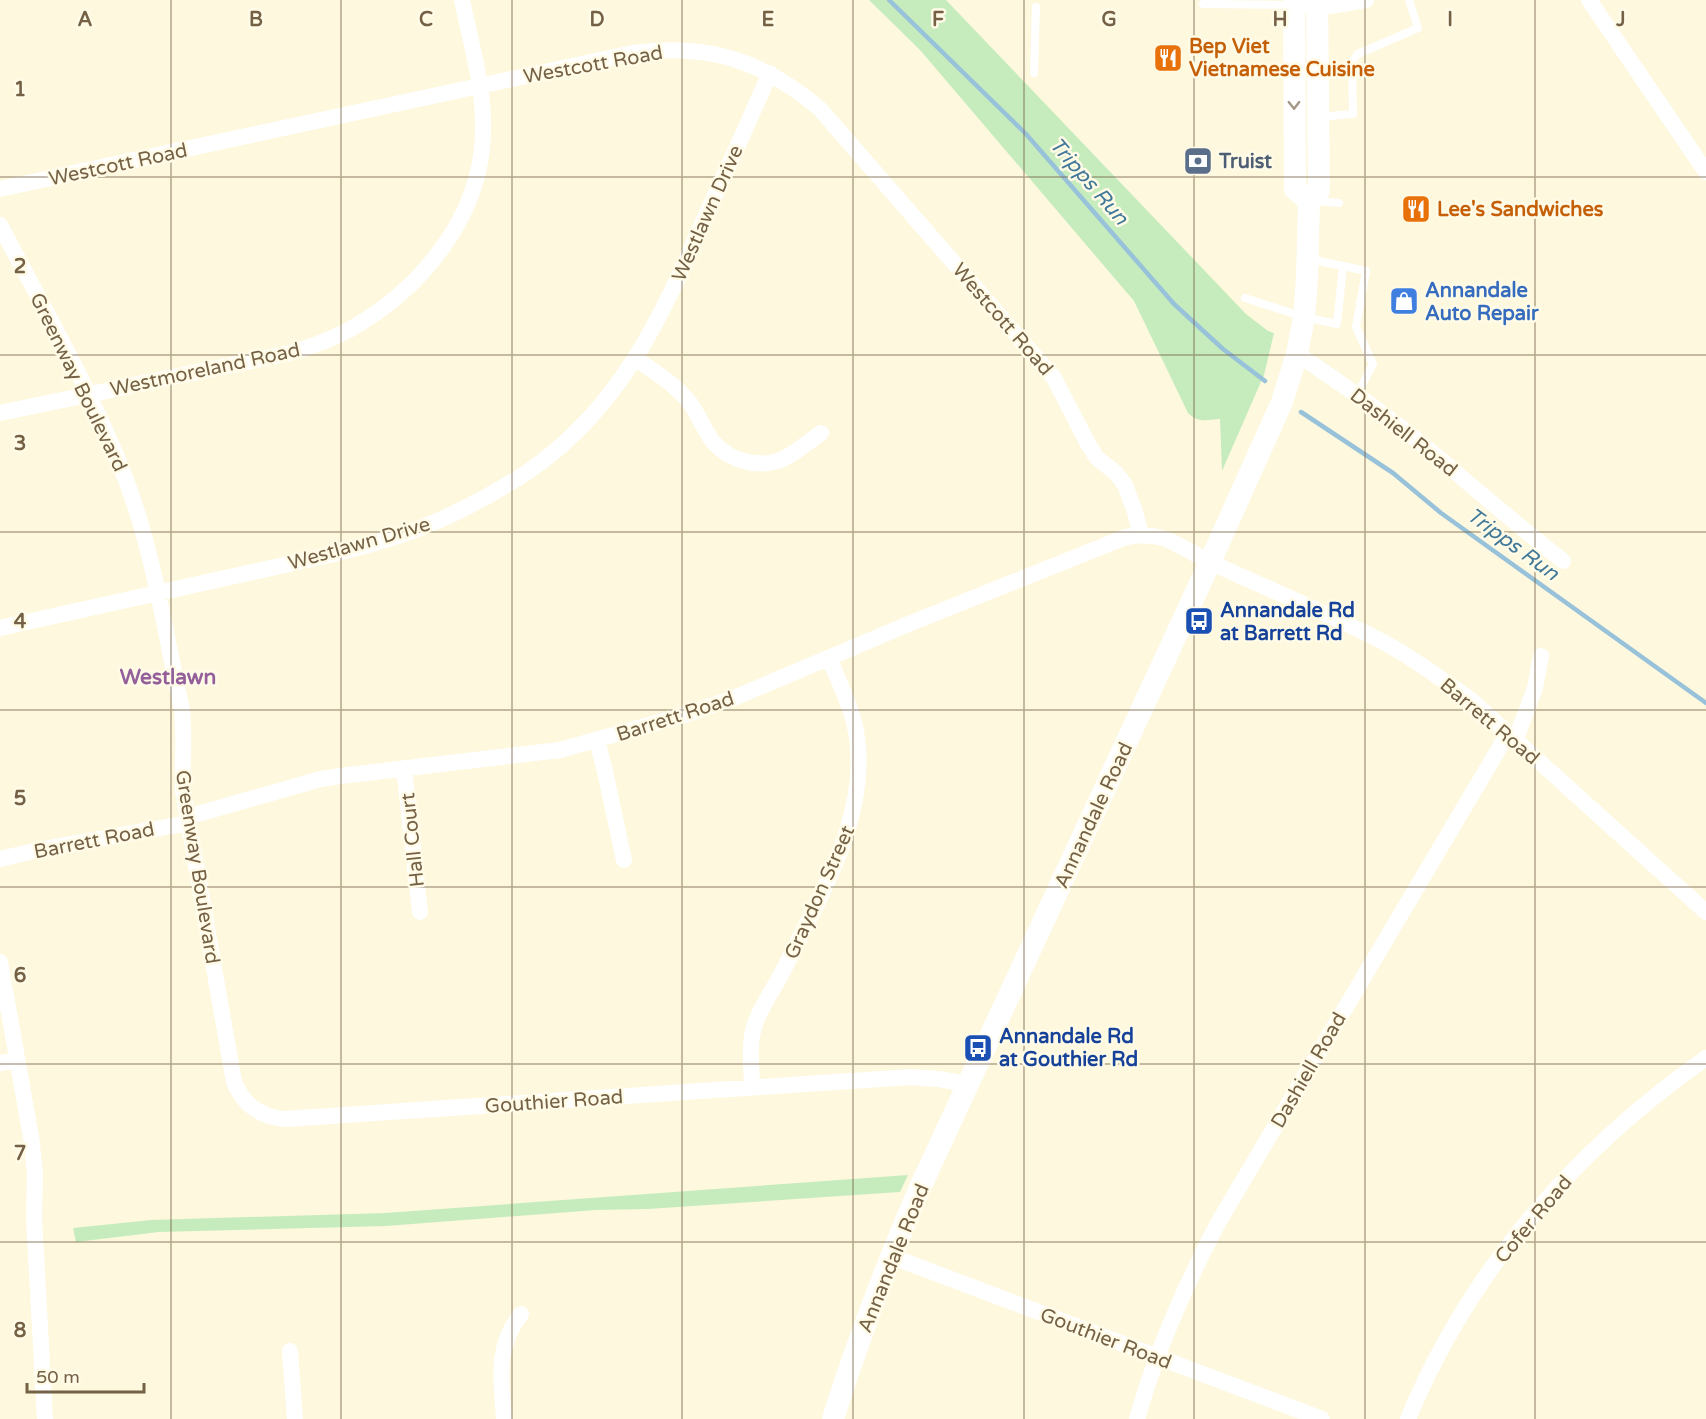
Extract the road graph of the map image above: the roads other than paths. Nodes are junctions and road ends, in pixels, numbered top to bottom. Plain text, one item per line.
1 (462, 0) edge
2 (1365, 0) edge
3 (1409, 0) edge
4 (1589, 0) edge
5 (1294, 3) edge
6 (1317, 3) edge
7 (1203, 4) dead end
8 (1036, 7) dead end
9 (770, 73) junction
10 (1034, 73) dead end
11 (480, 86) junction
12 (1318, 117) junction
13 (1706, 172) edge
14 (0, 189) edge
15 (1309, 201) junction
16 (1339, 203) dead end
17 (0, 225) edge
18 (1307, 259) junction
19 (1343, 266) junction
20 (1245, 298) dead end
21 (1304, 317) junction
22 (1297, 354) junction
23 (636, 359) junction
24 (89, 394) junction
25 (1357, 394) junction
26 (0, 413) edge
27 (821, 433) dead end
28 (1141, 535) junction
29 (1563, 561) dead end
30 (1210, 562) junction
31 (157, 594) junction
32 (0, 628) edge
33 (1541, 656) dead end
34 (830, 658) junction
35 (1511, 738) junction
36 (597, 741) junction
37 (404, 768) junction
38 (188, 820) junction
39 (0, 859) edge
40 (624, 860) dead end
41 (420, 912) dead end
42 (1706, 912) edge
43 (0, 962) edge
44 (220, 1004) joint
45 (1706, 1058) edge
46 (17, 1060) junction
47 (0, 1063) edge
48 (968, 1084) junction
49 (752, 1088) junction
50 (890, 1256) junction
51 (521, 1314) dead end
52 (290, 1351) dead end
53 (1156, 1357) junction
54 (45, 1419) edge
55 (295, 1419) edge
56 (504, 1419) edge
57 (833, 1419) edge
58 (1137, 1419) edge
59 (1322, 1419) edge
60 (1408, 1419) edge

1 - 11 street, Westmoreland Road
2 - 6 street
3 - 12 lane
4 - 13 street
5 - 6 street
5 - 7 lane
5 -> 15 main road
6 - 12 main road, Annandale Road
8 - 10 lane
9 - 11 street, Westcott Road
9 - 23 street, Westlawn Drive
9 - 28 street, Westcott Road
11 - 14 street, Westcott Road
11 - 24 street, Westmoreland Road
12 - 15 main road, Annandale Road
15 - 16 lane
15 - 18 main road, Annandale Road
17 - 24 street, Greenway Boulevard
18 - 19 lane
18 - 21 main road, Annandale Road
19 - 21 lane
19 - 25 lane
20 - 21 lane
21 - 22 main road, Annandale Road
22 - 25 street, Dashiell Road
22 - 30 main road, Annandale Road
23 - 27 street
23 - 31 street, Westlawn Drive
24 - 26 street, Westmoreland Road
24 - 31 street, Greenway Boulevard
25 - 29 street, Dashiell Road
28 - 30 street
28 - 34 street, Barrett Road
30 - 35 street, Barrett Road
30 - 48 main road, Annandale Road
31 - 32 street, Westlawn Drive
31 - 38 street, Greenway Boulevard
33 - 35 street, Dashiell Road
34 - 36 street, Barrett Road
34 - 49 street, Graydon Street
35 - 42 street, Barrett Road
35 - 53 street, Dashiell Road
36 - 37 street, Barrett Road
36 - 40 street
37 - 38 street, Barrett Road
37 - 41 street, Hall Court
38 - 39 street, Barrett Road
38 - 44 street, Greenway Boulevard
43 - 46 street
44 - 49 street, Gouthier Road
45 - 60 street, Cofer Road
46 - 47 street
46 - 54 street
48 - 49 street, Gouthier Road
48 - 50 main road, Annandale Road
50 - 53 street, Gouthier Road
50 - 57 main road, Annandale Road
51 - 56 street
52 - 55 street
53 - 58 street, Dashiell Road
53 - 59 street, Gouthier Road

